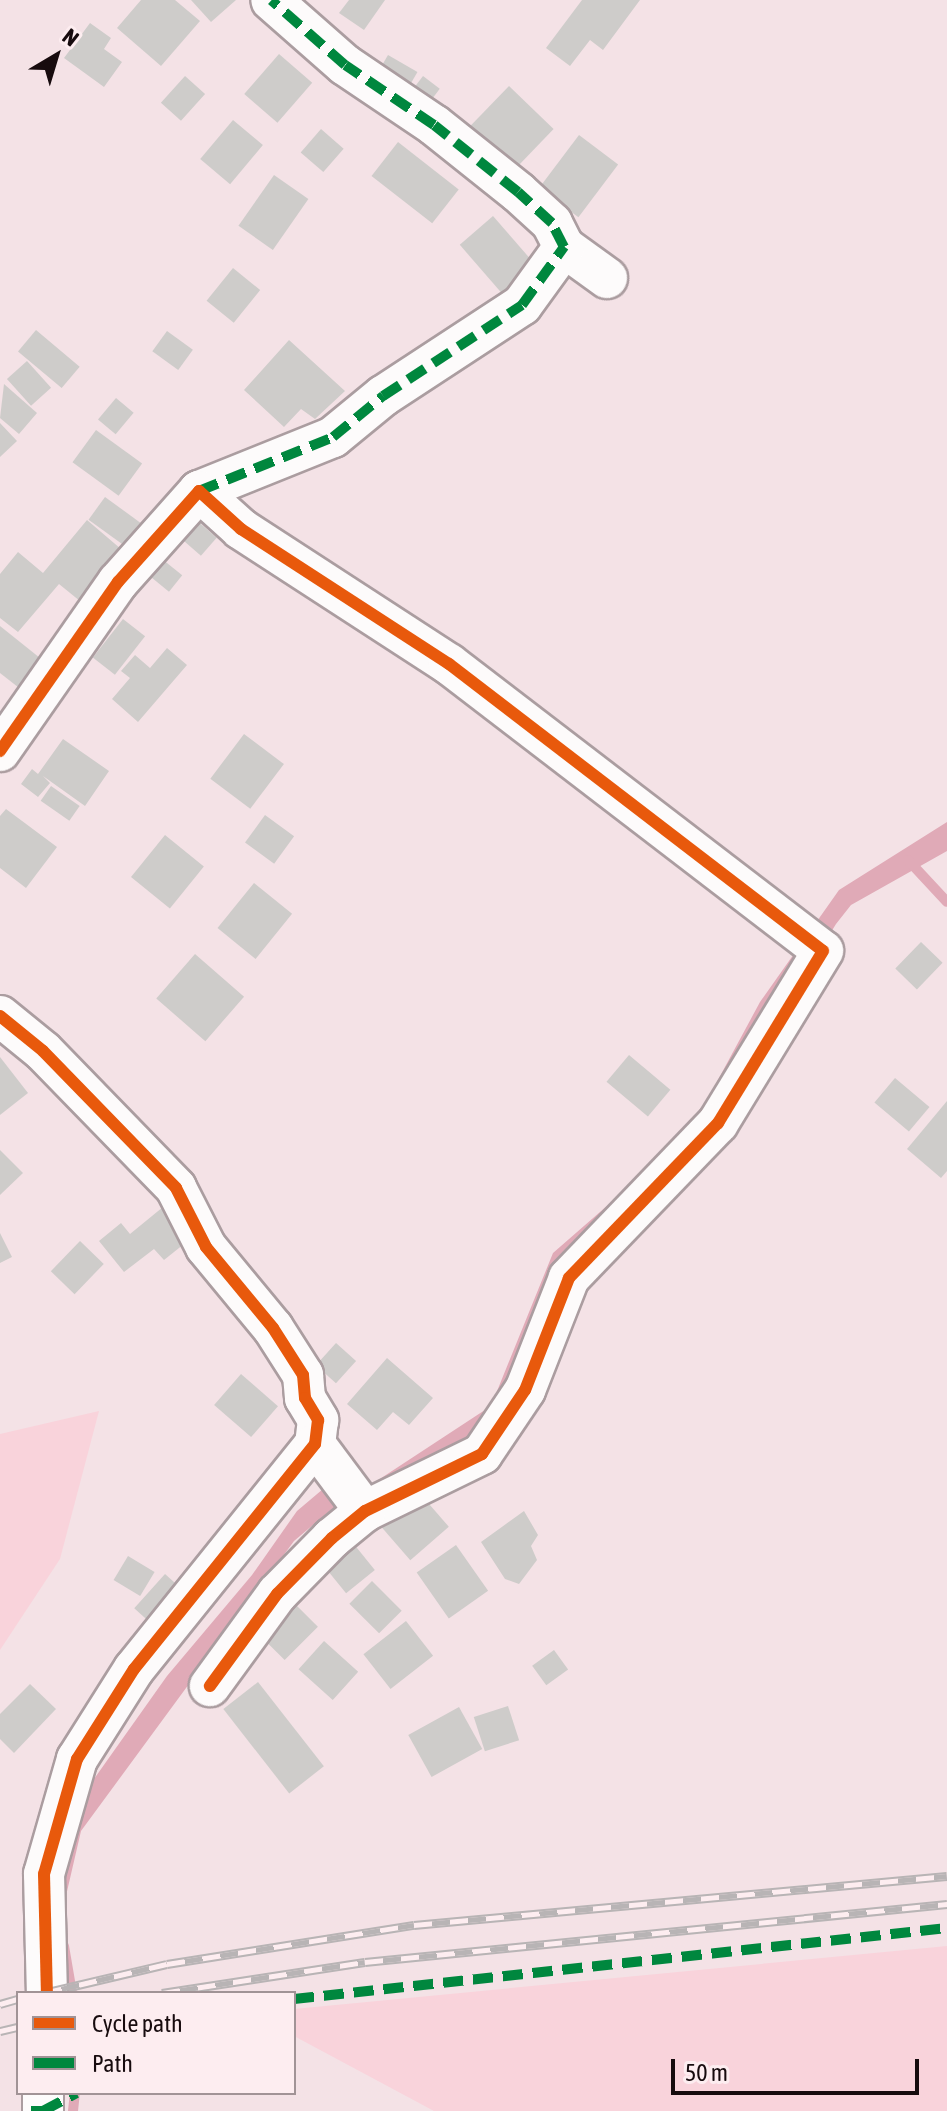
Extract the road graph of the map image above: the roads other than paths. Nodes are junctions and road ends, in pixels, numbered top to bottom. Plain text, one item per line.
1 (271, 0) edge
2 (564, 247) junction
3 (607, 278) dead end
4 (199, 491) junction
5 (0, 751) edge
6 (0, 1016) edge
7 (315, 1444) junction
8 (365, 1511) junction
9 (210, 1686) dead end
10 (47, 1991) edge

1 - 2 street
2 - 3 street
2 - 4 street
4 - 5 street
4 - 8 street
6 - 7 street
7 - 8 street
7 - 10 street
8 - 9 street

